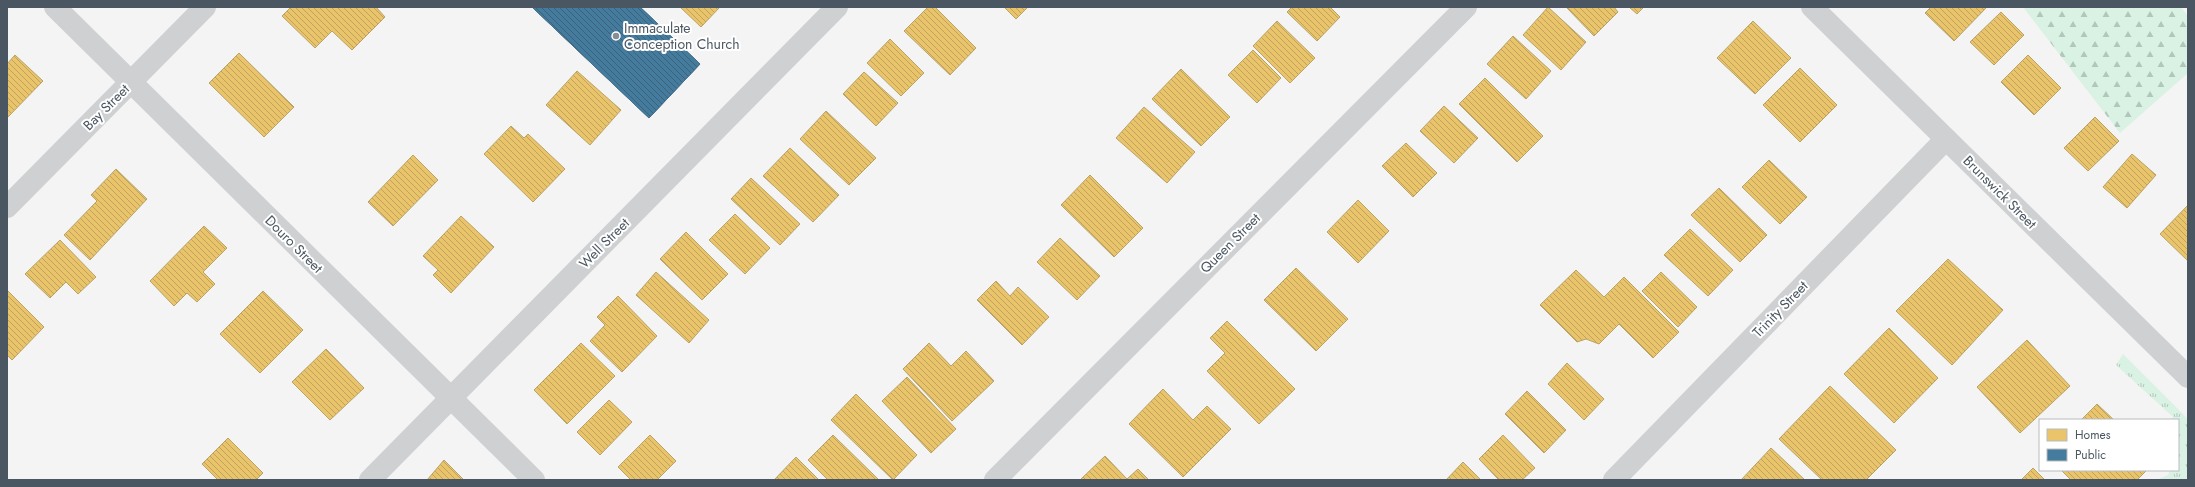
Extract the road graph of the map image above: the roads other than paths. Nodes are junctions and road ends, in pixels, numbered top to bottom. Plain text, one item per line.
1 (55, 7) edge
2 (205, 7) edge
3 (837, 7) edge
4 (1466, 7) edge
5 (1812, 7) edge
6 (131, 82) junction
7 (1946, 139) junction
8 (7, 207) edge
9 (2188, 377) edge
10 (450, 399) junction
11 (370, 480) edge
12 (534, 480) edge
13 (995, 480) edge
14 (1614, 480) edge

1 - 6 street, Douro Street
2 - 6 street, Bay Street
3 - 10 street, Well Street
4 - 13 street, Queen Street
5 - 7 street, Brunswick Street
6 - 8 street, Bay Street
6 - 10 street, Douro Street
7 - 9 street, Brunswick Street
7 - 14 street, Trinity Street
10 - 11 street, Well Street
10 - 12 street, Douro Street

